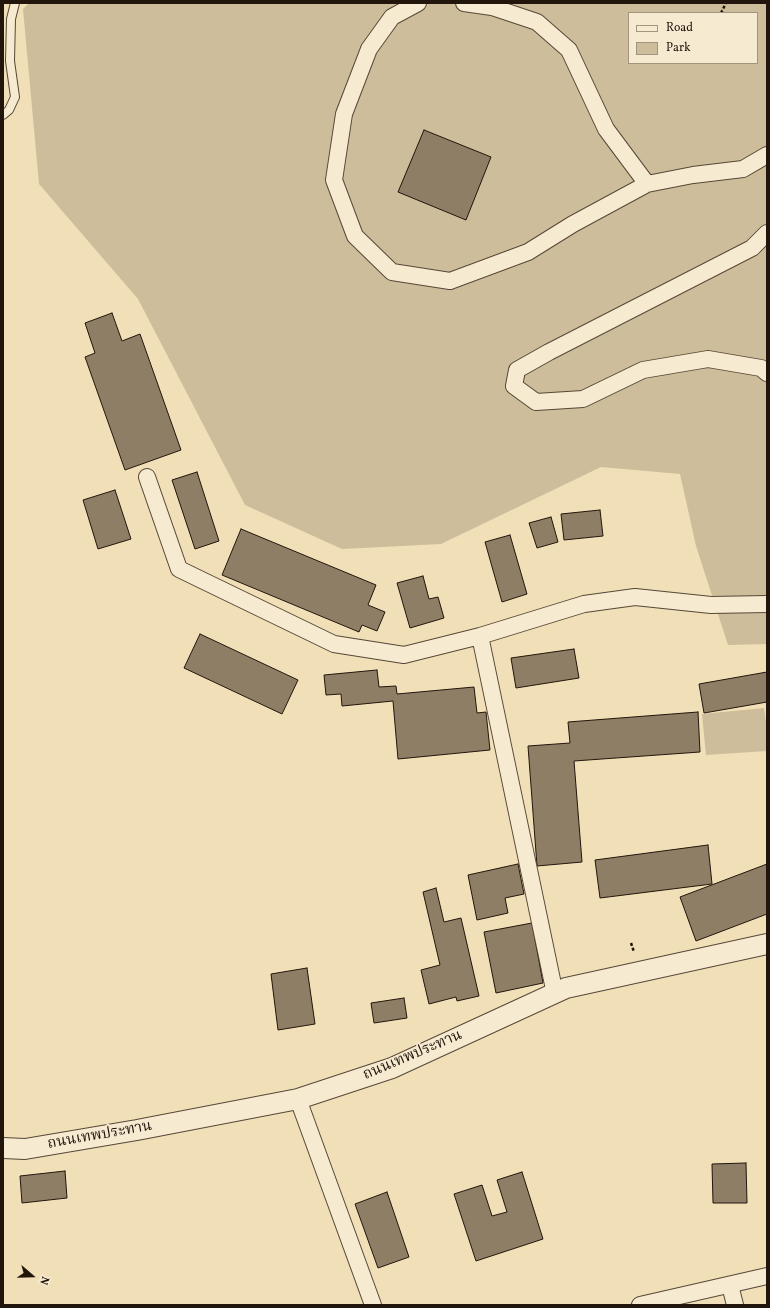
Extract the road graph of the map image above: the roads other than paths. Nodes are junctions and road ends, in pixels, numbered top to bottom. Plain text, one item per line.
1 (15, 3) edge
2 (418, 3) edge
3 (464, 3) edge
4 (3, 115) edge
5 (767, 155) edge
6 (647, 184) junction
7 (767, 233) edge
8 (767, 373) edge
9 (147, 477) dead end
10 (767, 604) edge
11 (480, 636) junction
12 (767, 944) edge
13 (555, 994) junction
14 (298, 1098) junction
15 (3, 1148) edge
16 (767, 1276) edge
17 (730, 1285) junction
18 (373, 1305) edge
19 (640, 1305) edge
20 (734, 1305) edge

1 - 4 lane
2 - 6 street
3 - 6 street
5 - 6 street
7 - 8 street
9 - 11 street
10 - 11 street
11 - 13 street
12 - 13 street, ถนนเทพประทาน
13 - 14 street, ถนนเทพประทาน
14 - 15 street, ถนนเทพประทาน
14 - 18 street
16 - 17 street
17 - 19 street
17 - 20 street

